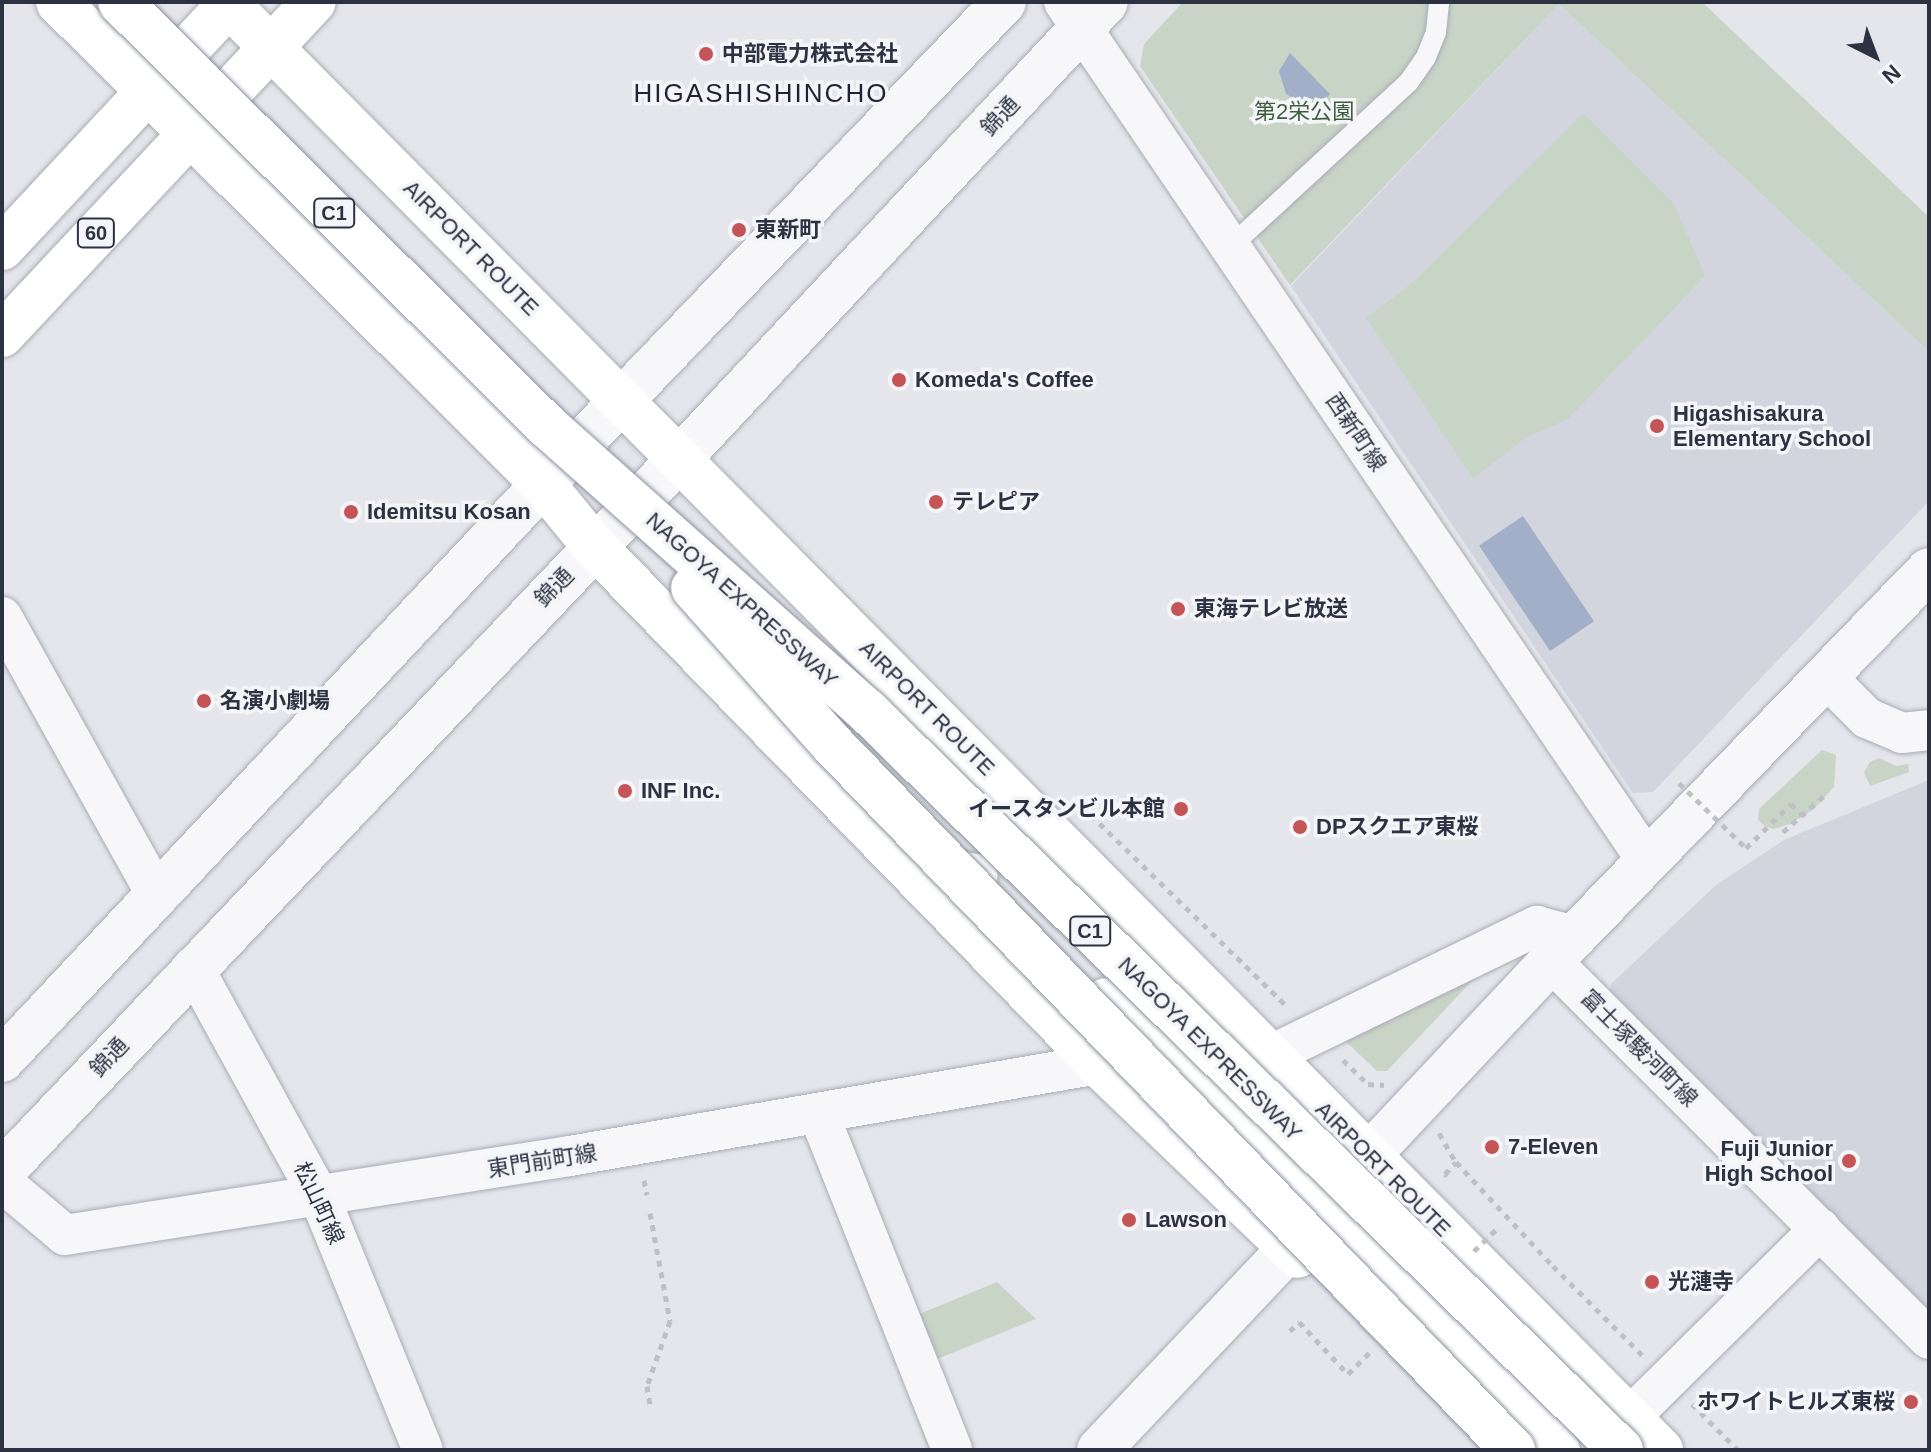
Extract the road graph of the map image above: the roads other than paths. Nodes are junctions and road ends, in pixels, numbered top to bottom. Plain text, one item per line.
1 (58, 2) edge
2 (120, 2) edge
3 (314, 2) edge
4 (1004, 2) edge
5 (1439, 2) edge
6 (229, 3) edge
7 (1084, 11) edge
8 (272, 47) junction
9 (148, 90) junction
10 (193, 134) junction
11 (1230, 247) junction
12 (2, 248) edge
13 (2, 335) edge
14 (621, 401) junction
15 (547, 426) junction
16 (679, 459) junction
17 (544, 485) junction
18 (594, 546) junction
19 (1929, 570) edge
20 (2, 617) edge
21 (1827, 678) junction
22 (1929, 730) edge
23 (902, 861) junction
24 (1648, 862) junction
25 (157, 896) junction
26 (1563, 949) junction
27 (193, 967) junction
28 (1271, 1055) junction
29 (2, 1060) edge
30 (1098, 1064) junction
31 (819, 1115) junction
32 (1369, 1155) junction
33 (2, 1172) edge
34 (2, 1182) edge
35 (320, 1198) junction
36 (1323, 1207) junction
37 (1820, 1229) junction
38 (1290, 1248) junction
39 (1929, 1339) edge
40 (1625, 1434) edge
41 (423, 1450) edge
42 (952, 1450) edge
43 (1099, 1450) edge
44 (1492, 1450) edge
45 (1513, 1450) edge
46 (1558, 1450) edge
47 (1661, 1450) edge

1 - 9 main road
2 - 15 main road, NAGOYA EXPRESSWAY / C1, bridge
3 - 8 main road, 60
4 - 14 street
5 - 11 lane
6 - 8 main road, AIRPORT ROUTE
6 - 9 main road
7 - 11 street, 西新町線
7 - 16 street, 錦通
8 - 10 main road, 60
8 - 14 main road, AIRPORT ROUTE
9 - 10 main road
9 - 12 main road
10 - 13 main road, 60
10 - 17 main road
11 - 24 street, 西新町線
14 - 16 main road, AIRPORT ROUTE
14 - 17 street
15 - 40 main road, NAGOYA EXPRESSWAY / C1, bridge
15 - 45 main road, NAGOYA EXPRESSWAY / C1, bridge
16 - 18 street, 錦通
16 - 28 main road, AIRPORT ROUTE
17 - 18 main road
17 - 25 street
18 - 23 main road
18 - 27 street, 錦通
19 - 21 street
20 - 25 street
21 - 22 street
21 - 24 street
23 - 30 main road
23 - 36 main road
24 - 26 street
25 - 29 street
26 - 28 street
26 - 32 street
26 - 37 street, 富士塚駿河町線
27 - 33 street, 錦通
27 - 35 street, 松山町線
28 - 32 main road, AIRPORT ROUTE
30 - 31 street, 東門前町線
30 - 38 main road
31 - 35 street, 東門前町線
31 - 42 street
32 - 36 street
32 - 40 main road, AIRPORT ROUTE
34 - 35 street, 東門前町線
35 - 41 street, 松山町線
36 - 38 street
36 - 46 main road
37 - 39 street, 富士塚駿河町線
37 - 40 street
38 - 43 street
38 - 44 main road
40 - 47 main road, AIRPORT ROUTE

